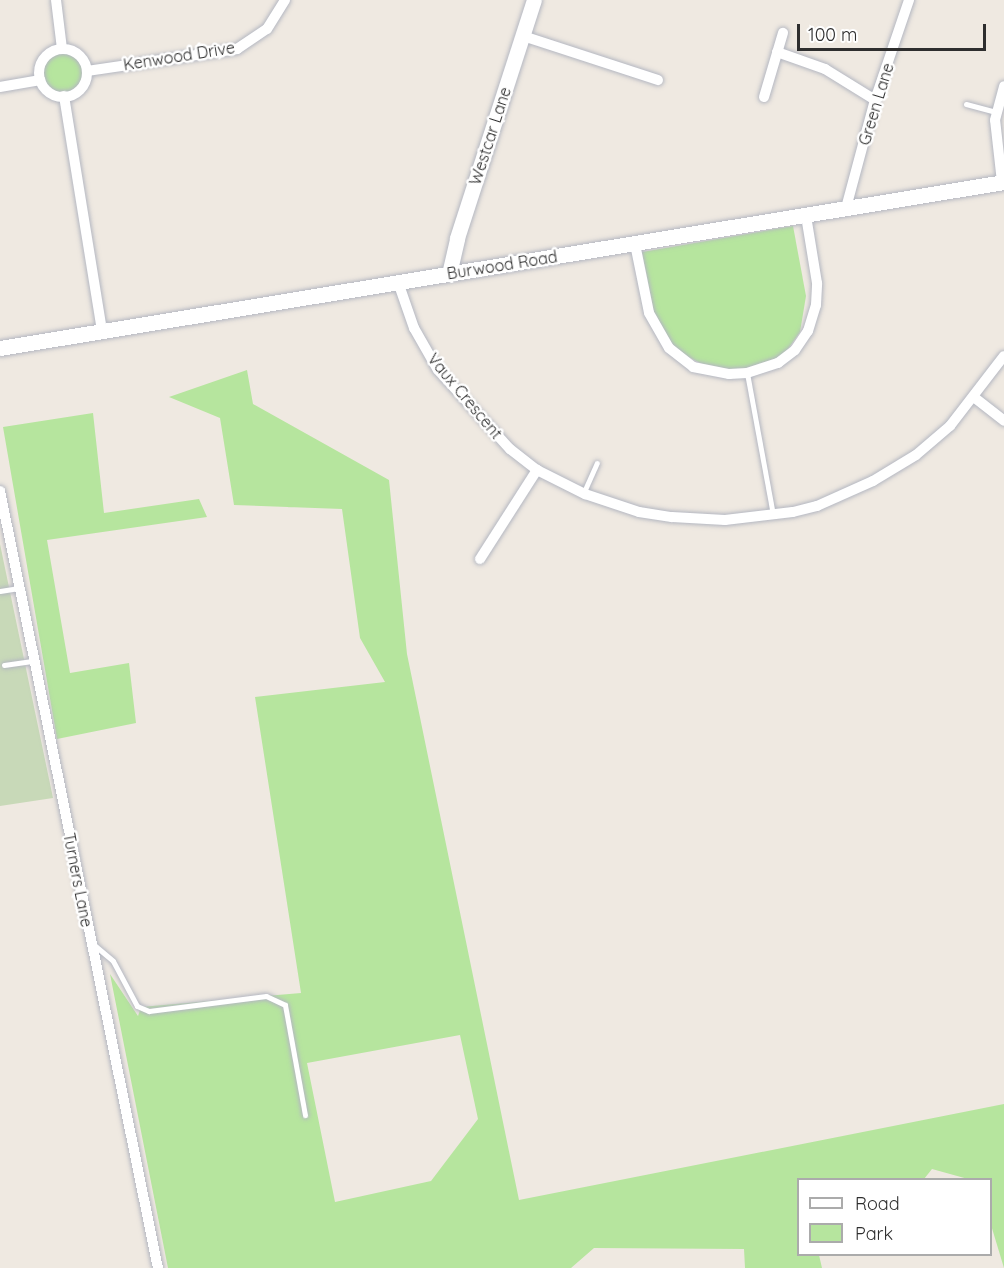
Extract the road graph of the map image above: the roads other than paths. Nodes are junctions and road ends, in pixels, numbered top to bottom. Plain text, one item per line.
1 (56, 0) edge
2 (285, 0) edge
3 (534, 0) edge
4 (909, 0) edge
5 (783, 33) dead end
6 (523, 36) junction
7 (62, 49) junction
8 (777, 52) junction
9 (87, 70) junction
10 (40, 80) junction
11 (658, 80) dead end
12 (1004, 86) edge
13 (0, 87) edge
14 (64, 96) junction
15 (764, 97) dead end
16 (875, 100) junction
17 (966, 104) dead end
18 (996, 112) junction
19 (1003, 182) edge
20 (846, 208) junction
21 (806, 216) junction
22 (635, 244) junction
23 (449, 274) junction
24 (398, 282) junction
25 (102, 331) junction
26 (0, 348) edge
27 (1004, 356) edge
28 (747, 373) junction
29 (975, 398) junction
30 (1004, 421) edge
31 (597, 463) dead end
32 (537, 470) junction
33 (0, 491) edge
34 (583, 494) junction
35 (772, 515) junction
36 (480, 559) dead end
37 (20, 588) junction
38 (0, 591) edge
39 (34, 661) junction
40 (4, 665) dead end
41 (91, 943) junction
42 (305, 1115) dead end
43 (158, 1268) edge

1 - 7 street
2 - 9 street, Kenwood Drive
3 - 6 street, Westcar Lane
4 - 16 street, Green Lane
5 - 8 street
6 - 11 street
6 - 23 street, Westcar Lane
7 - 9 street
7 - 10 street
8 - 15 street
8 - 16 street
9 - 14 street
10 - 13 street
10 - 14 street
12 - 18 street
14 - 25 street
16 - 20 street, Green Lane
17 - 18 lane
18 - 19 street
19 - 20 street, Burwood Road
20 - 21 street, Burwood Road
21 - 22 street, Burwood Road
21 - 28 street
22 - 23 street, Burwood Road
22 - 28 street
23 - 24 street, Burwood Road
24 - 25 street, Burwood Road
24 - 32 street, Vaux Crescent
25 - 26 street, Burwood Road
27 - 29 street, Vaux Crescent
28 - 35 lane
29 - 30 street
29 - 35 street, Vaux Crescent
31 - 34 lane
32 - 34 street, Vaux Crescent
32 - 36 street
33 - 37 street, Turners Lane
34 - 35 street, Vaux Crescent
37 - 38 lane
37 - 39 street, Turners Lane
39 - 40 lane
39 - 41 street, Turners Lane
41 - 42 lane
41 - 43 street, Turners Lane

